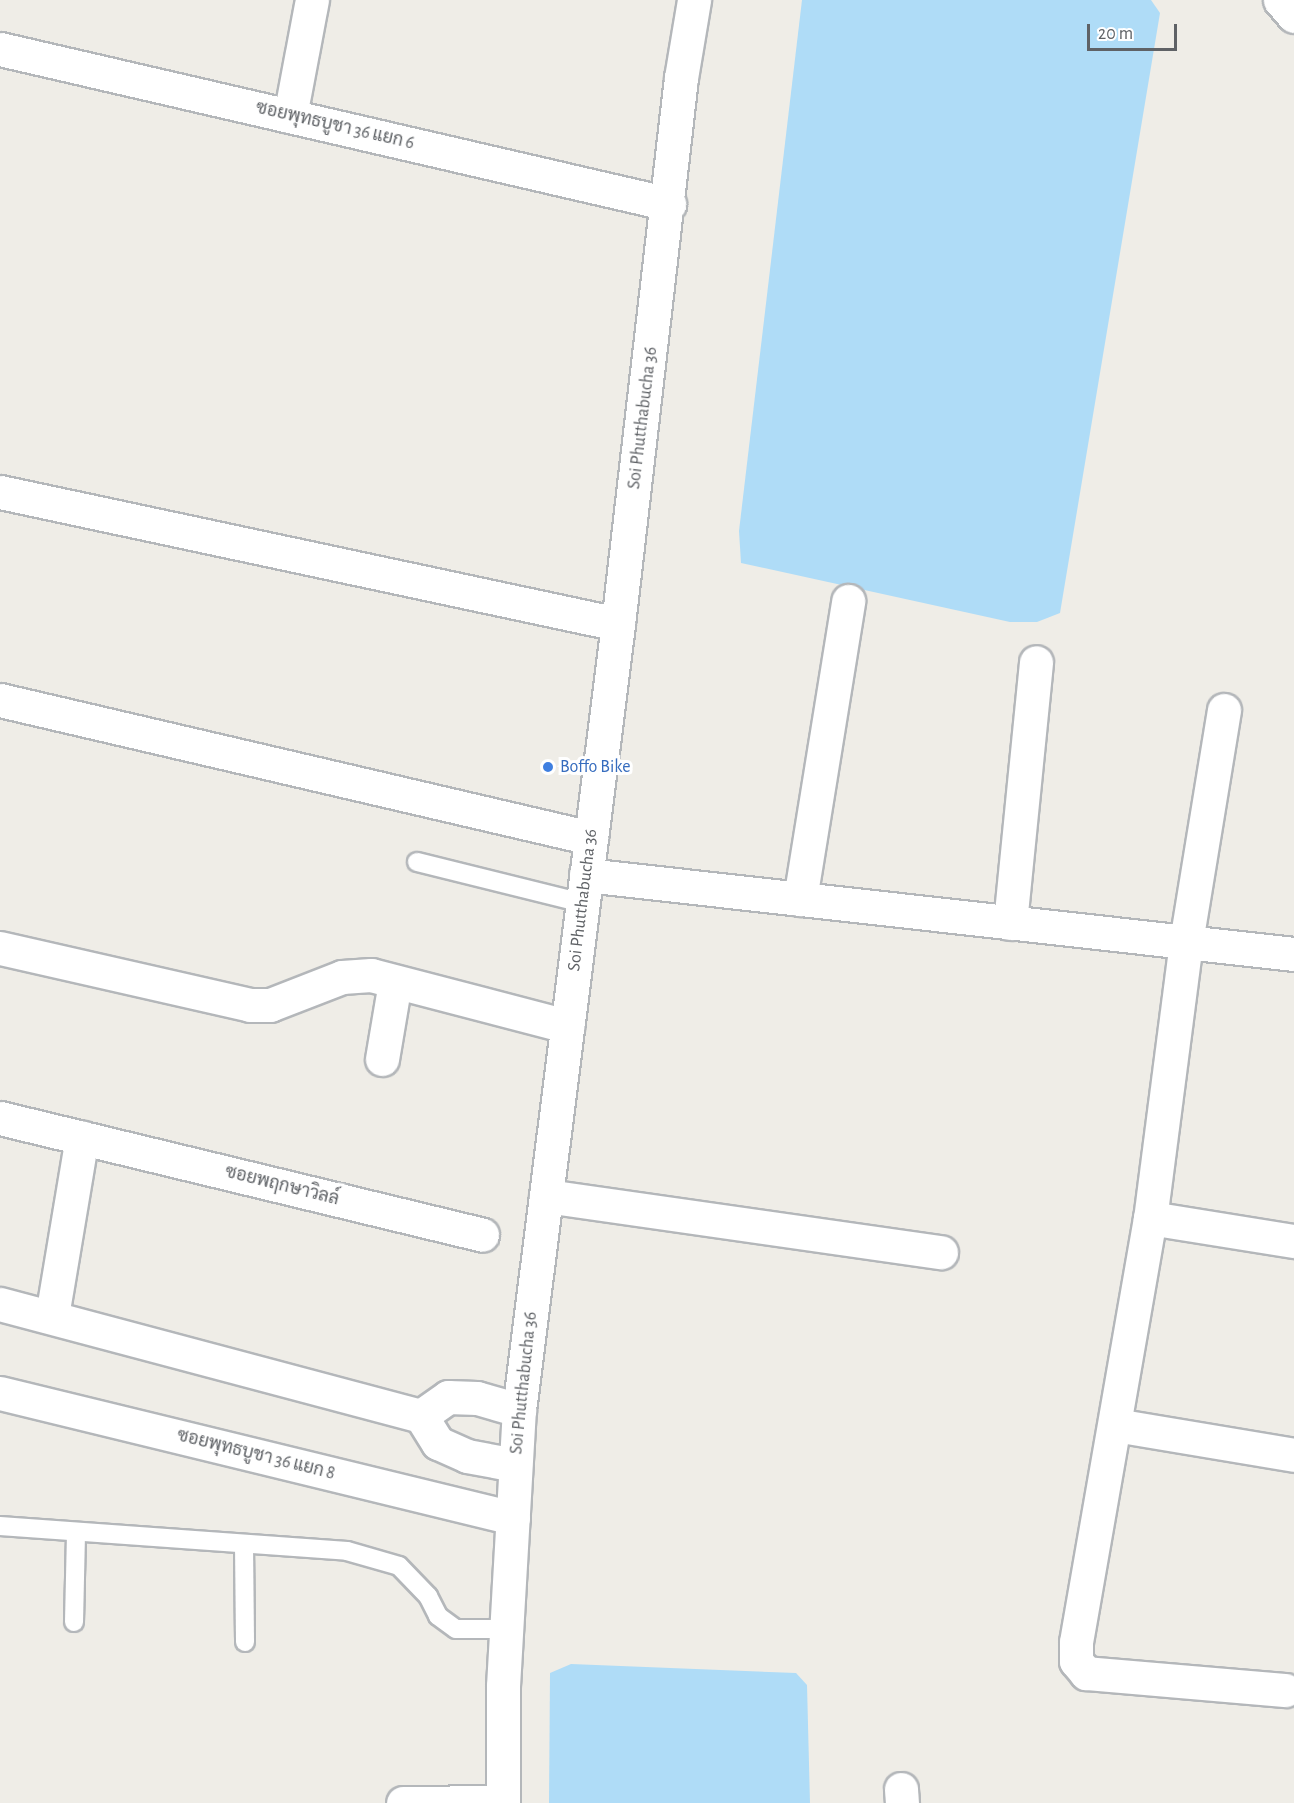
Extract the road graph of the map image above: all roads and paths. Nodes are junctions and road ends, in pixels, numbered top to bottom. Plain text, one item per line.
1 (312, 0) edge
2 (694, 0) edge
3 (1280, 0) edge
4 (1294, 16) edge
5 (0, 49) edge
6 (290, 116) junction
7 (669, 204) junction
8 (0, 492) edge
9 (848, 601) dead end
10 (618, 624) junction
11 (1036, 662) dead end
12 (0, 700) edge
13 (1224, 710) dead end
14 (591, 838) junction
15 (417, 862) dead end
16 (585, 889) junction
17 (800, 899) junction
18 (1010, 923) junction
19 (1186, 942) junction
20 (0, 948) edge
21 (1294, 954) edge
22 (395, 982) junction
23 (567, 1026) junction
24 (382, 1059) dead end
25 (0, 1118) edge
26 (82, 1137) junction
27 (546, 1196) junction
28 (1150, 1218) junction
29 (482, 1235) dead end
30 (1294, 1241) edge
31 (941, 1252) dead end
32 (0, 1304) edge
33 (52, 1316) junction
34 (0, 1393) edge
35 (519, 1410) junction
36 (421, 1416) junction
37 (1115, 1425) junction
38 (1294, 1455) edge
39 (515, 1466) junction
40 (513, 1518) junction
41 (0, 1526) edge
42 (76, 1533) junction
43 (244, 1545) junction
44 (74, 1622) dead end
45 (506, 1629) junction
46 (245, 1642) dead end
47 (1285, 1690) dead end
48 (403, 1803) edge
49 (503, 1803) edge

1 - 6 street
2 - 7 street, Soi Phutthabucha 36
3 - 4 street
5 - 6 street, ซอยพุทธบูชา 36 แยก 6
6 - 7 street, ซอยพุทธบูชา 36 แยก 6
7 - 10 street, Soi Phutthabucha 36
8 - 10 street
9 - 17 street
10 - 14 street, Soi Phutthabucha 36
11 - 18 street
12 - 14 street
13 - 19 street
14 - 16 street, Soi Phutthabucha 36
15 - 16 lane
16 - 17 street
16 - 23 street, Soi Phutthabucha 36
17 - 18 street
18 - 19 street
19 - 21 street
19 - 28 street
20 - 22 street
22 - 23 street
22 - 24 street
23 - 27 street, Soi Phutthabucha 36
25 - 26 street, ซอยพฤกษาวิลล์
26 - 29 street, ซอยพฤกษาวิลล์
26 - 33 street
27 - 31 street
27 - 35 street, Soi Phutthabucha 36
28 - 30 street
28 - 37 street
32 - 33 street
33 - 36 street
34 - 40 street, ซอยพุทธบูชา 36 แยก 8
35 - 36 street
35 - 39 street, Soi Phutthabucha 36
36 - 39 street
37 - 38 street
37 - 47 street
39 - 40 street, Soi Phutthabucha 36
40 - 45 street, Soi Phutthabucha 36
41 - 42 lane
42 - 43 lane
42 - 44 lane
43 - 45 lane
43 - 46 lane
45 - 49 street, Soi Phutthabucha 36
48 - 49 street

